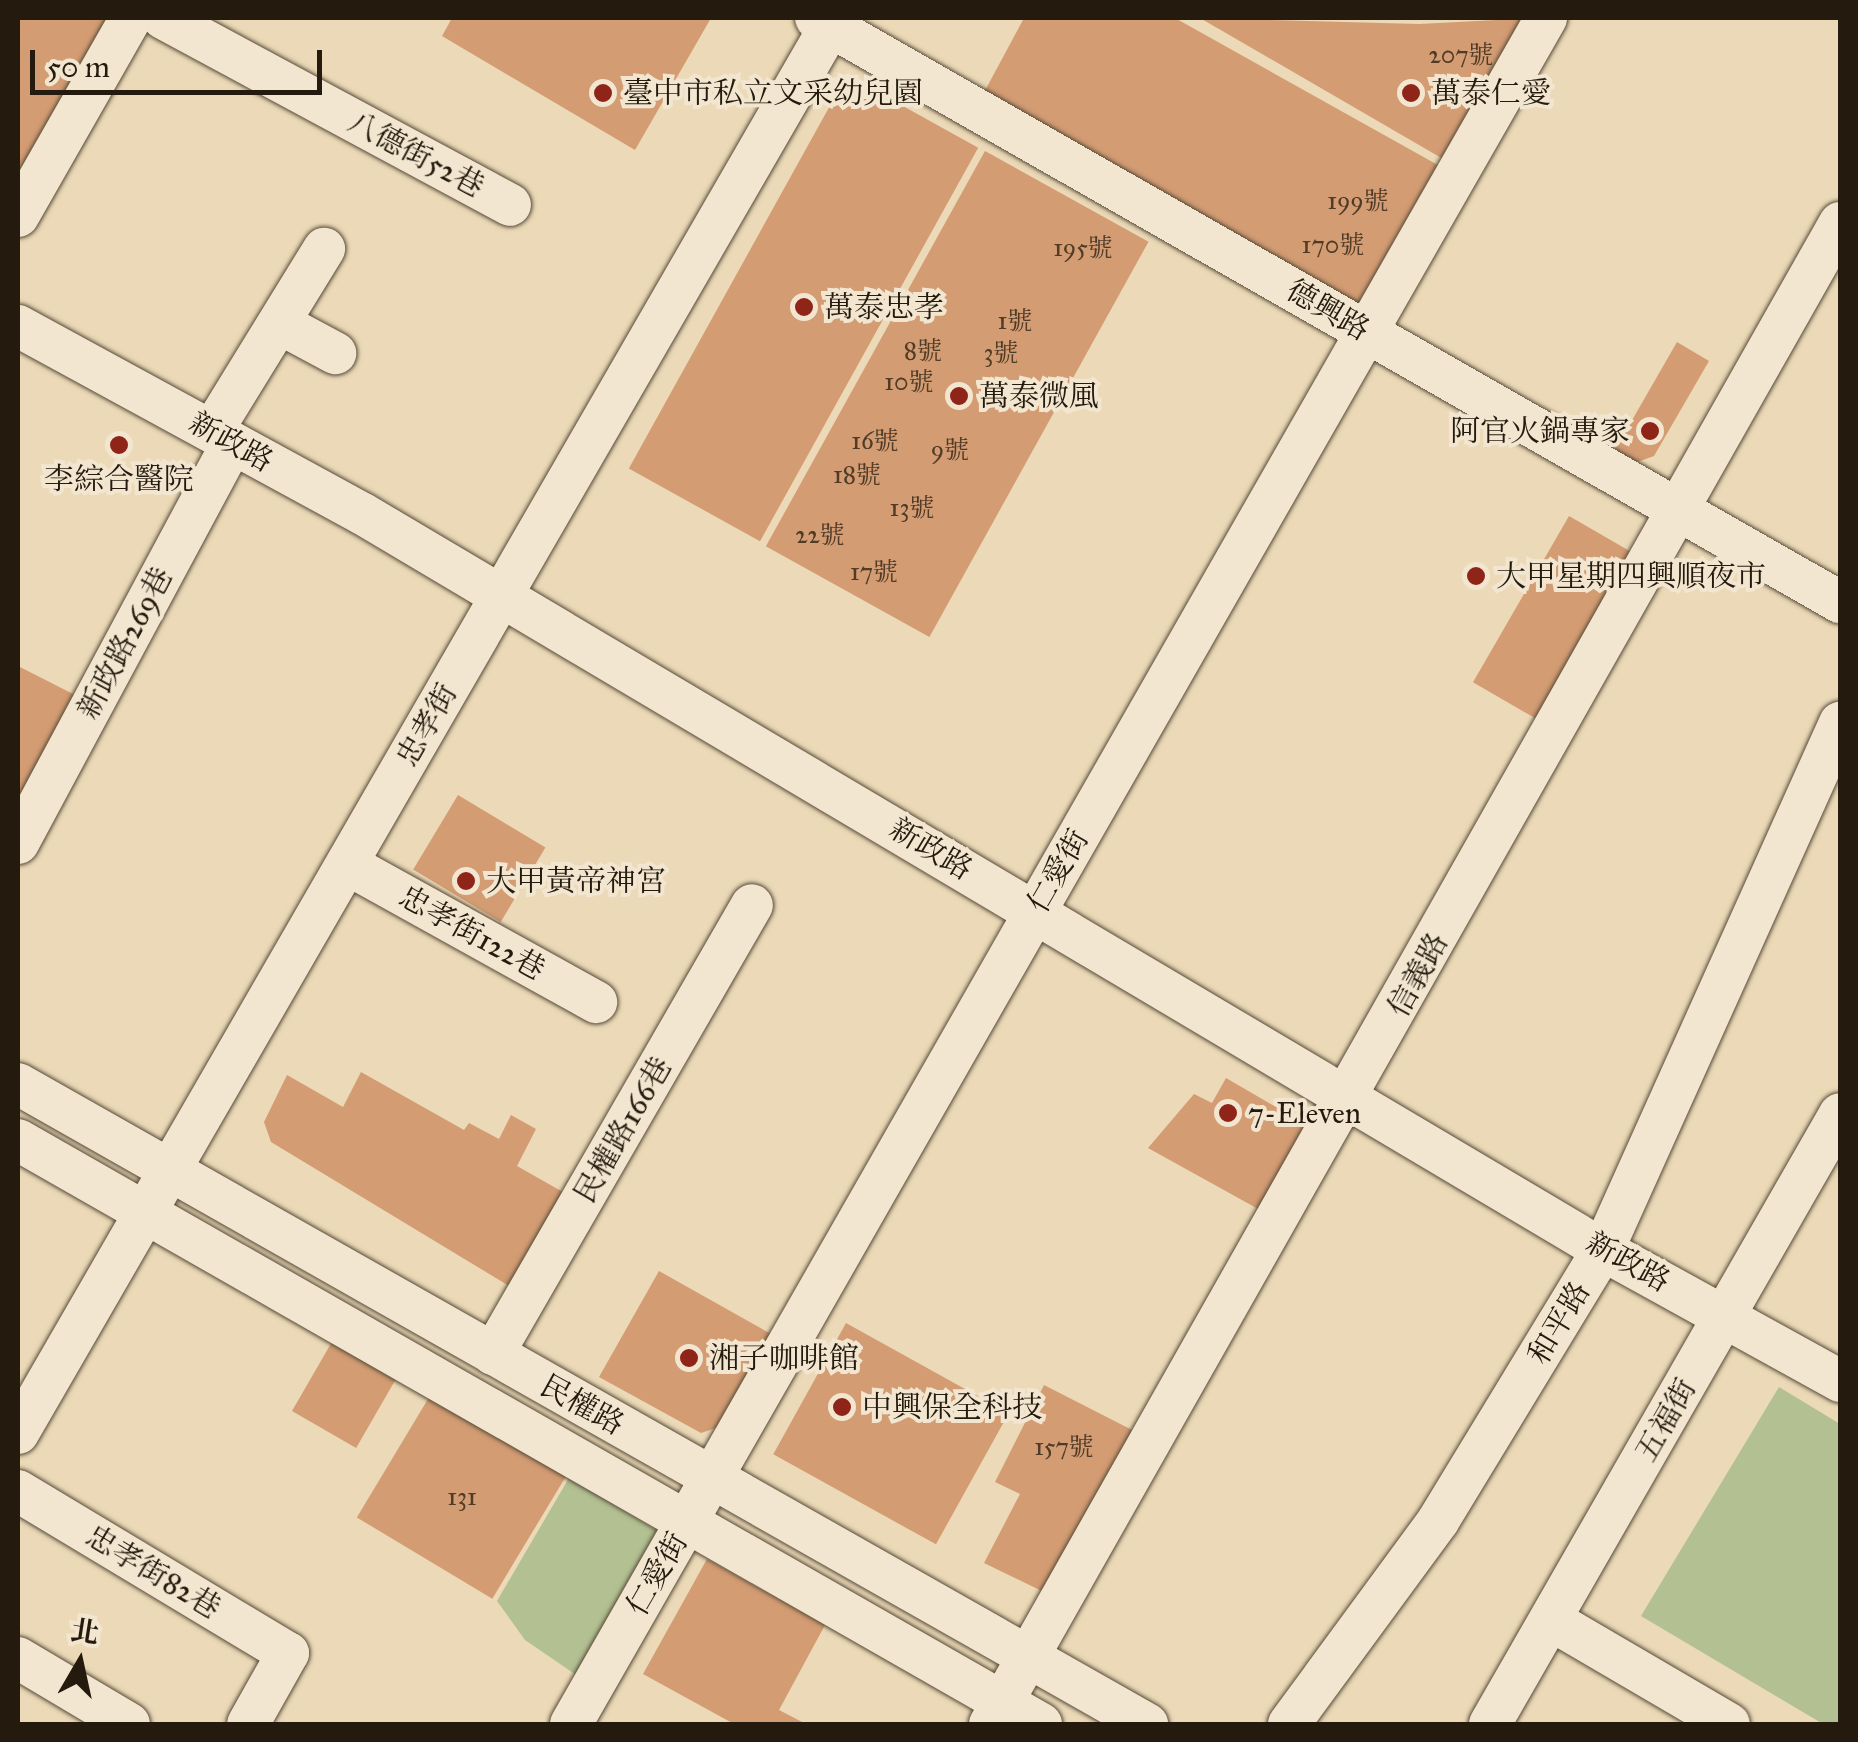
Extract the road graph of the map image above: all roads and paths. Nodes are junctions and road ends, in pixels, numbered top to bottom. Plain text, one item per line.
1 (131, 18) edge
2 (164, 18) edge
3 (1546, 18) edge
4 (827, 20) edge
5 (510, 205) dead end
6 (18, 216) edge
7 (1840, 223) edge
8 (324, 249) dead end
9 (278, 322) junction
10 (18, 326) edge
11 (1366, 332) junction
12 (336, 352) dead end
13 (222, 437) junction
14 (1679, 510) junction
15 (502, 595) junction
16 (1840, 602) edge
17 (1840, 723) edge
18 (18, 843) edge
19 (347, 864) junction
20 (752, 905) dead end
21 (1036, 911) junction
22 (596, 1002) dead end
23 (18, 1084) edge
24 (1350, 1096) junction
25 (1839, 1120) edge
26 (18, 1140) edge
27 (170, 1170) junction
28 (145, 1213) junction
29 (1603, 1250) junction
30 (1726, 1315) junction
31 (494, 1354) junction
32 (1840, 1380) edge
33 (18, 1433) edge
34 (712, 1478) junction
35 (18, 1491) edge
36 (686, 1522) junction
37 (1551, 1620) junction
38 (1028, 1657) junction
39 (18, 1658) edge
40 (996, 1713) edge
41 (128, 1724) edge
42 (248, 1724) edge
43 (571, 1724) edge
44 (1042, 1724) edge
45 (1148, 1724) edge
46 (1289, 1724) edge
47 (1490, 1724) edge
48 (1729, 1724) edge

1 - 6 street
2 - 5 street, 八德街52巷
3 - 11 street, 仁愛街
4 - 11 street, 德興路
4 - 15 street, 忠孝街
7 - 14 street, 信義路
8 - 9 street, 新政路269巷
9 - 12 street
9 - 13 street, 新政路269巷
10 - 13 street, 新政路
11 - 14 street, 德興路
11 - 21 street, 仁愛街
13 - 15 street, 新政路
13 - 18 street, 新政路269巷
14 - 16 street, 德興路
14 - 24 street, 信義路
15 - 19 street, 忠孝街
15 - 21 street, 新政路
17 - 29 street, 和平路
19 - 22 street, 忠孝街122巷
19 - 27 street, 忠孝街
20 - 31 street, 民權路166巷
21 - 24 street, 新政路
21 - 34 street, 仁愛街
23 - 27 street, 民權路
24 - 29 street, 新政路
24 - 38 street, 信義路
25 - 30 street, 五福街
26 - 28 street, 民權路
27 - 28 street, 忠孝街
27 - 31 street, 民權路
28 - 33 street, 忠孝街
28 - 36 street, 民權路
29 - 30 street, 新政路
29 - 46 street, 和平路
30 - 32 street, 新政路
30 - 37 street, 五福街
31 - 34 street, 民權路
34 - 36 street, 仁愛街
34 - 38 street, 民權路
35 - 42 street, 忠孝街82巷
36 - 40 street, 民權路
36 - 43 street, 仁愛街
37 - 47 street, 五福街
37 - 48 street
38 - 40 street, 信義路
38 - 45 street, 民權路
39 - 41 street
40 - 44 street, 民權路

